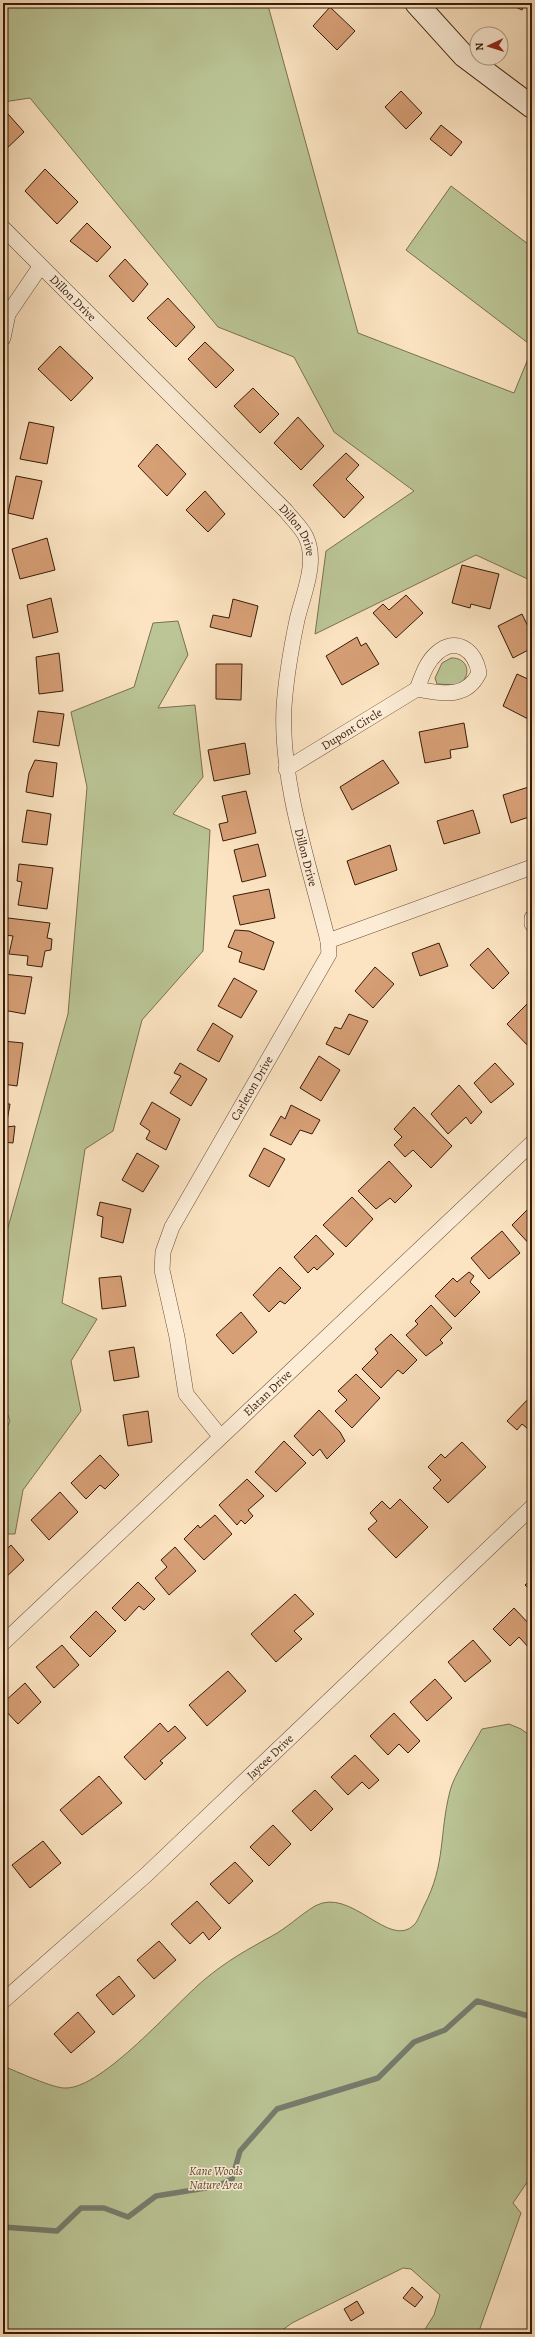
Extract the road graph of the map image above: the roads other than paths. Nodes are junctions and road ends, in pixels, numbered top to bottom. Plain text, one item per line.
1 (416, 3) edge
2 (532, 107) edge
3 (3, 228) edge
4 (40, 266) junction
5 (3, 338) edge
6 (417, 689) dead end
7 (286, 769) junction
8 (532, 867) edge
9 (532, 918) edge
10 (532, 924) edge
11 (328, 941) junction
12 (532, 1142) edge
13 (220, 1436) junction
14 (532, 1507) edge
15 (3, 1643) edge
16 (3, 2001) edge

1 - 2 main road
3 - 4 street, Dillon Drive
4 - 5 street
4 - 7 street, Dillon Drive
6 - 7 street, Dupont Circle
7 - 11 street, Dillon Drive
8 - 11 street
9 - 10 street
11 - 13 street, Carleton Drive
12 - 13 street, Elatan Drive
13 - 15 street, Elatan Drive
14 - 16 street, Jaycee Drive

